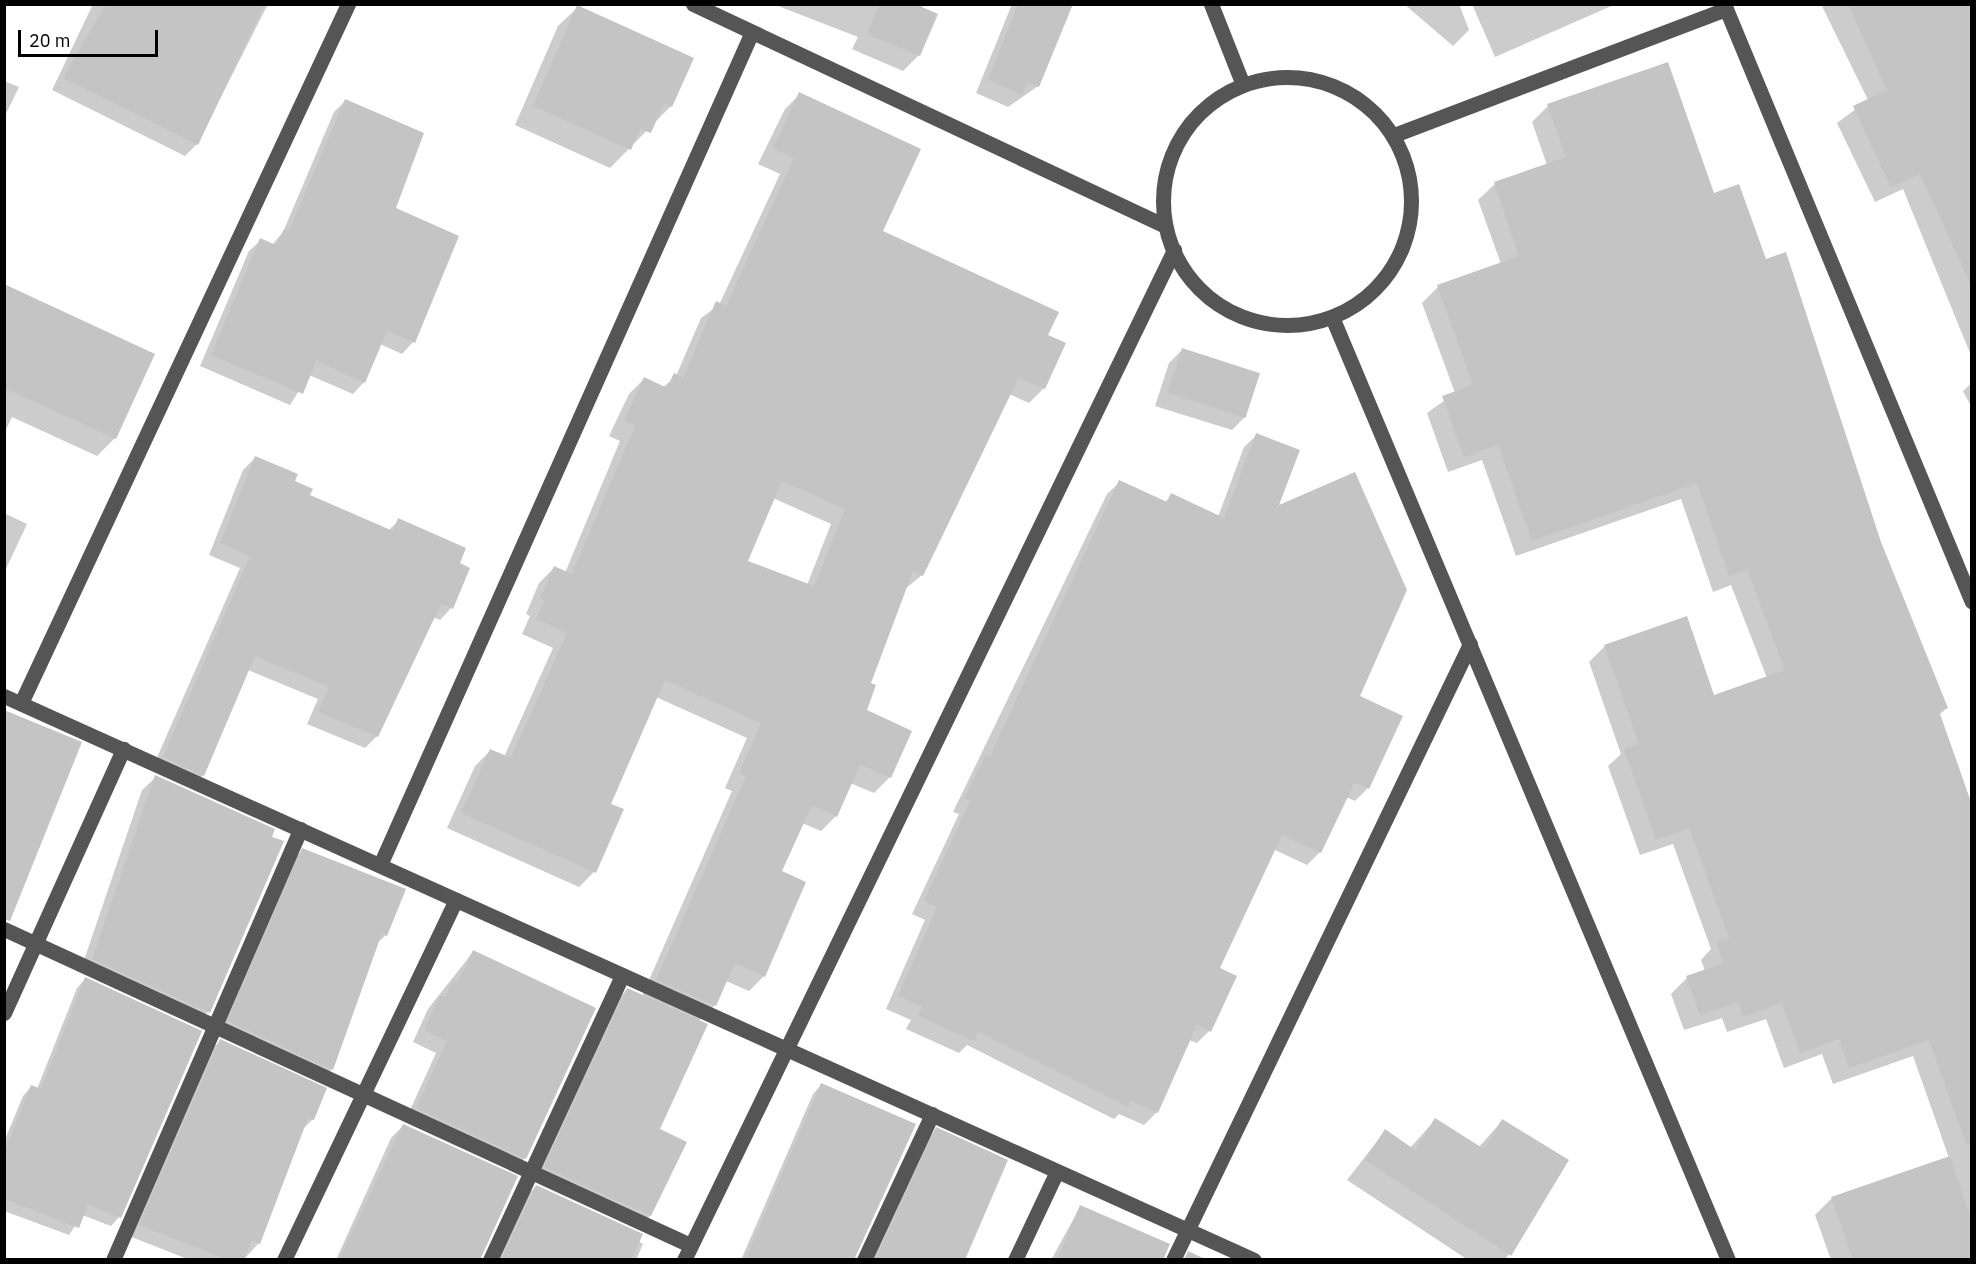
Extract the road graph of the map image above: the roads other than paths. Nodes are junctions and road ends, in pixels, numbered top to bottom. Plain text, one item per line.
1 (348, 4) edge
2 (693, 4) edge
3 (1209, 6) edge
4 (1725, 7) edge
5 (752, 32) junction
6 (1243, 85) junction
7 (1394, 135) junction
8 (1164, 225) junction
9 (1174, 250) junction
10 (1332, 317) junction
11 (1971, 602) edge
12 (1470, 644) junction
13 (4, 696) edge
14 (21, 703) junction
15 (123, 749) junction
16 (300, 829) junction
17 (380, 865) junction
18 (456, 900) junction
19 (4, 929) edge
20 (36, 944) junction
21 (622, 975) junction
22 (4, 1013) edge
23 (215, 1026) junction
24 (783, 1048) junction
25 (363, 1095) junction
26 (932, 1114) junction
27 (1057, 1171) junction
28 (531, 1172) junction
29 (1187, 1229) junction
30 (687, 1252) edge
31 (113, 1260) edge
32 (284, 1260) edge
33 (490, 1260) edge
34 (864, 1260) edge
35 (1015, 1260) edge
36 (1173, 1260) edge
37 (1254, 1260) edge
38 (1728, 1260) edge

1 - 14 street
2 - 5 street
3 - 6 street
4 - 7 street
4 - 11 street
5 - 8 street
5 - 17 street
6 - 7 street
6 - 8 street
7 - 10 street
8 - 9 street
9 - 10 street
9 - 24 street
10 - 12 street
12 - 29 street
12 - 38 street
13 - 14 street
14 - 15 street
15 - 16 street
15 - 20 street
16 - 17 street
16 - 23 street
17 - 18 street
18 - 21 street
18 - 25 street
19 - 20 street
20 - 22 street
20 - 23 street
21 - 24 street
21 - 28 street
23 - 25 street
23 - 31 street
24 - 26 street
24 - 30 street
25 - 28 street
25 - 32 street
26 - 27 street
26 - 34 street
27 - 29 street
27 - 35 street
28 - 30 street
28 - 33 street
29 - 36 street
29 - 37 street

